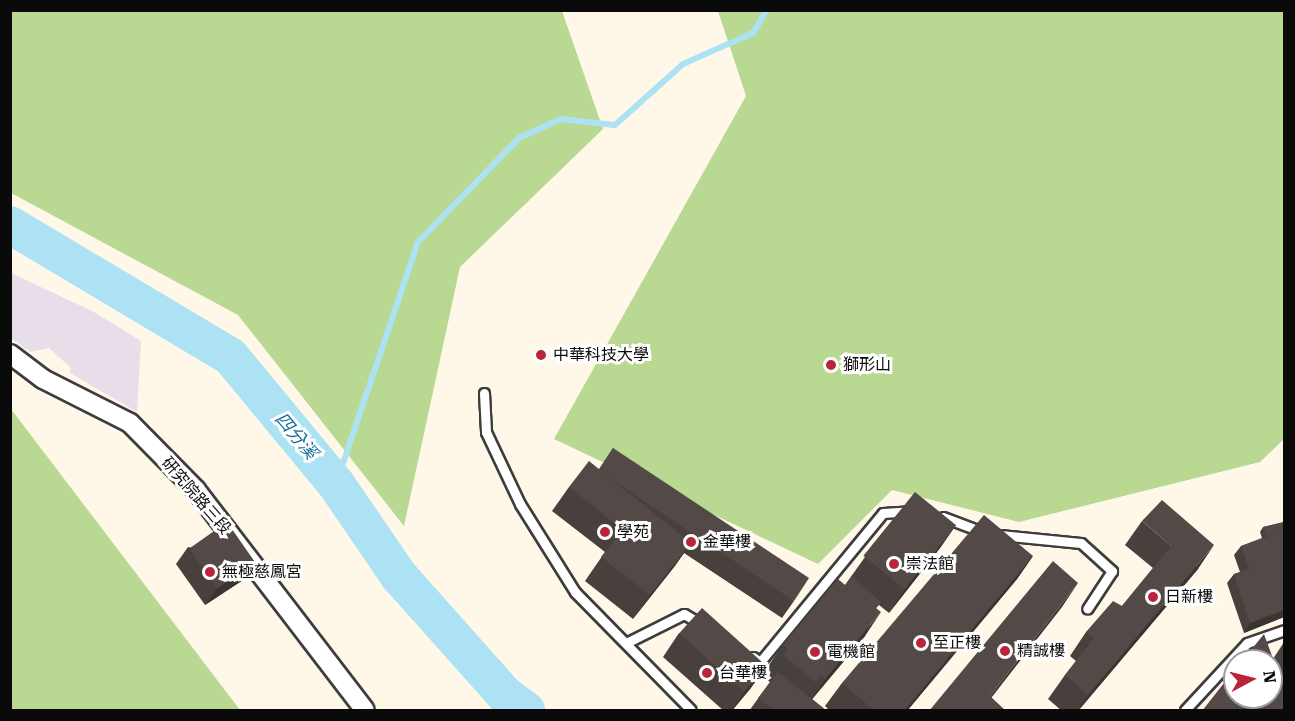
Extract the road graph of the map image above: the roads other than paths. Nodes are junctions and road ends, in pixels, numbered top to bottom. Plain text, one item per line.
1 (10, 354) edge
2 (484, 393) dead end
3 (1087, 609) dead end
4 (1284, 630) edge
5 (712, 632) edge
6 (626, 642) junction
7 (741, 650) edge
8 (364, 711) edge
9 (691, 711) edge
10 (1185, 711) edge

1 - 8 street, 研究院路三段
2 - 6 lane
3 - 7 lane
4 - 10 lane
5 - 6 lane
6 - 9 lane

